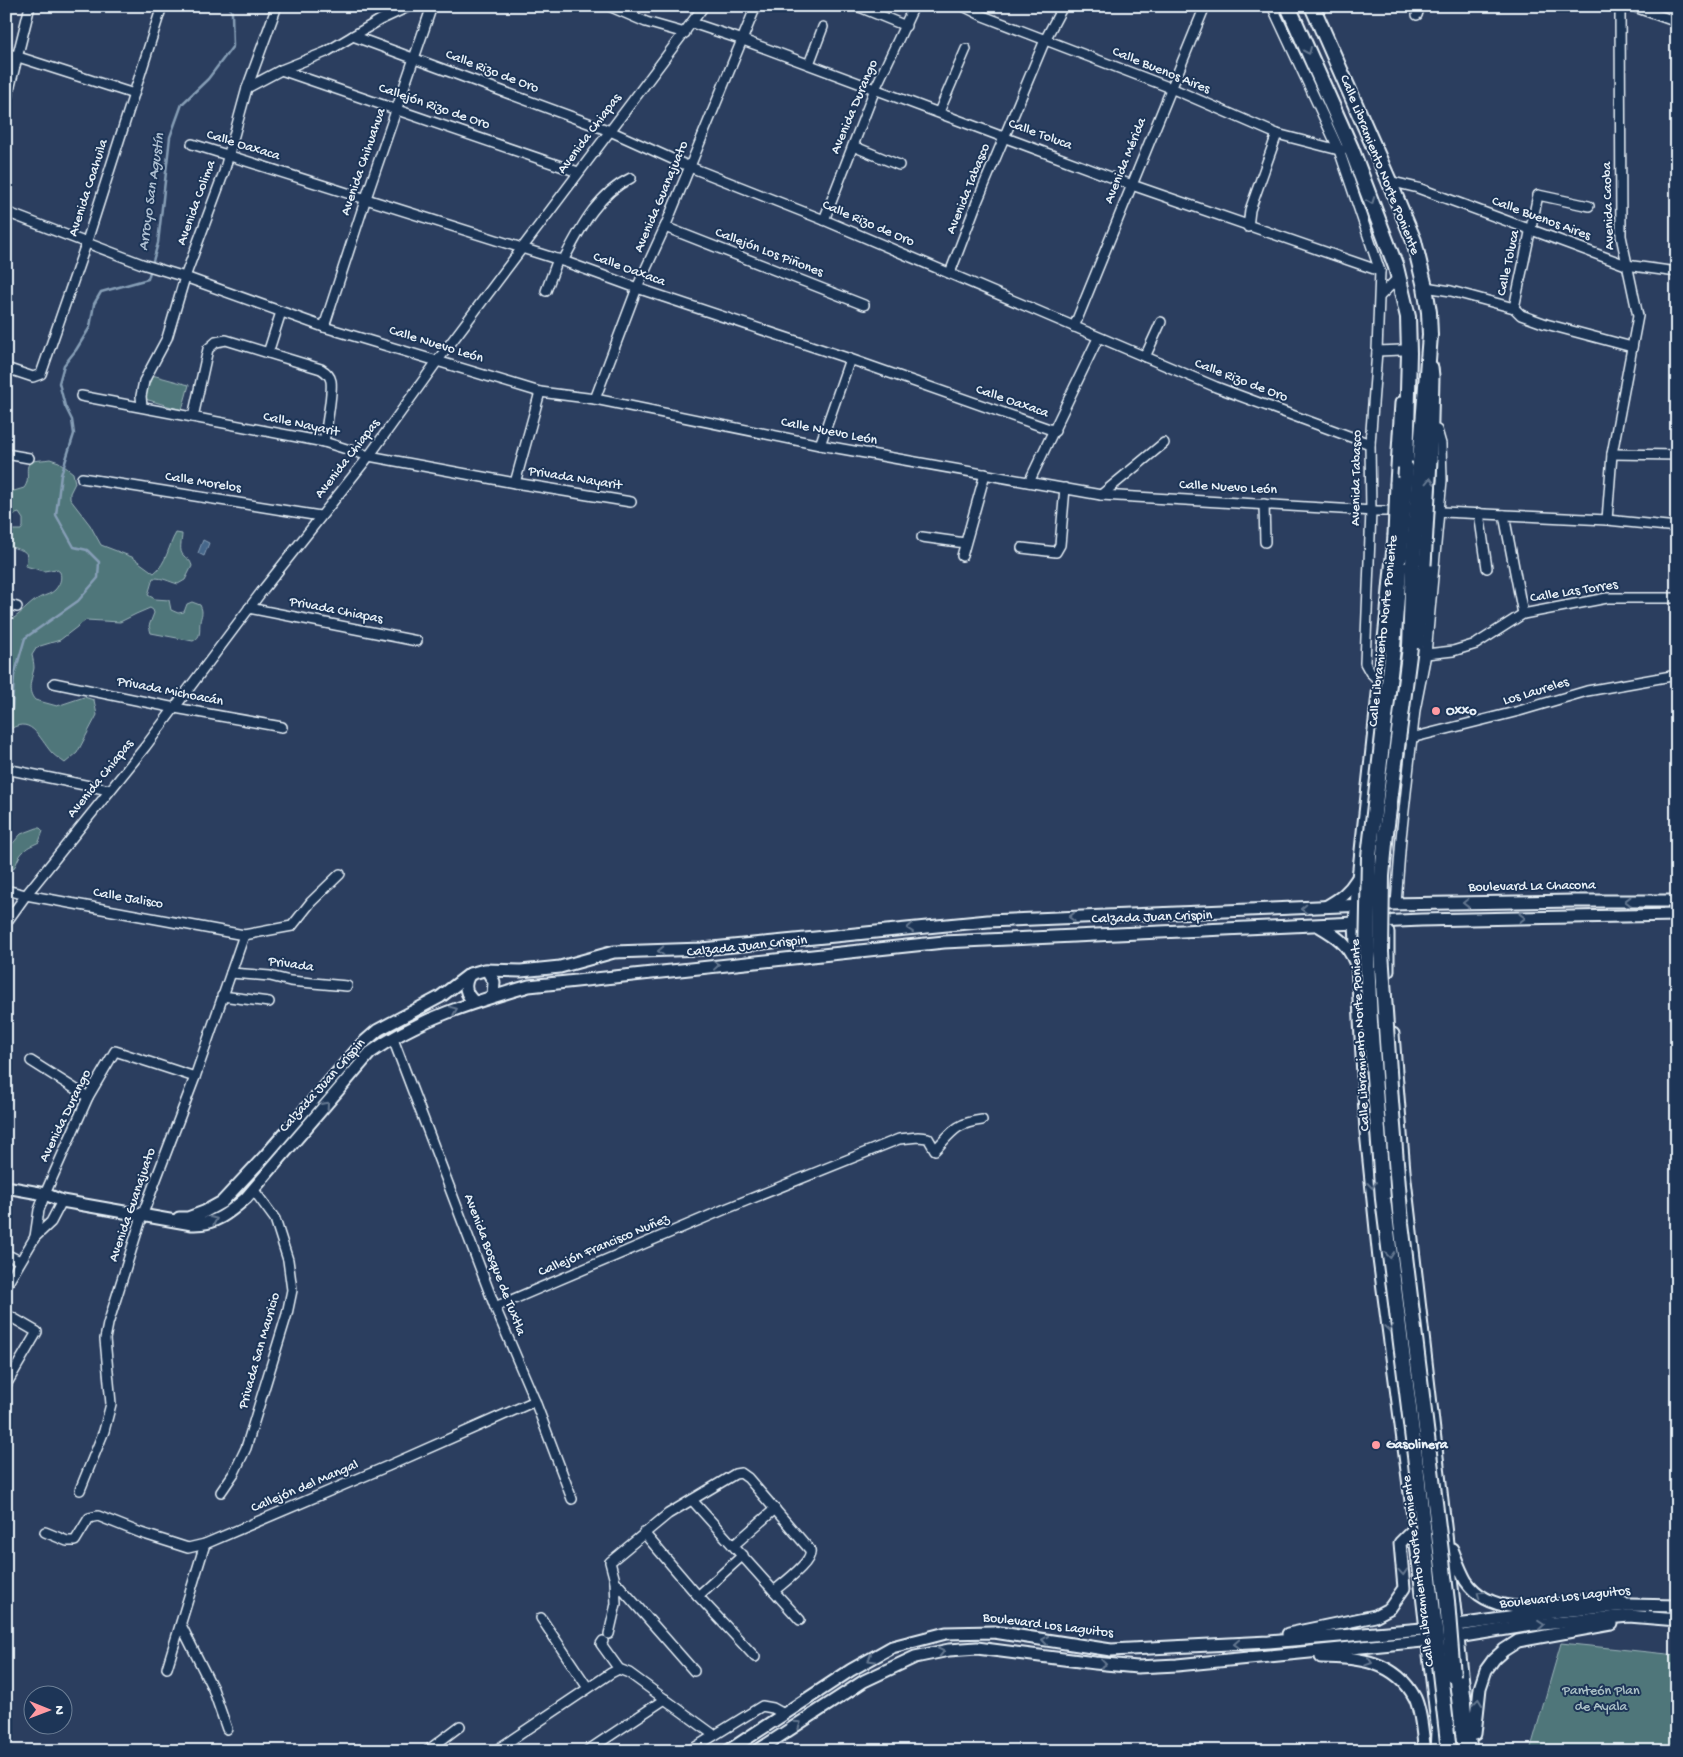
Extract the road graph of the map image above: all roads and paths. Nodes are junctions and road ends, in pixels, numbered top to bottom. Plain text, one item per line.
1 (30, 6) edge
2 (162, 6) edge
3 (277, 6) edge
4 (410, 6) edge
5 (432, 6) edge
6 (609, 6) edge
7 (704, 6) edge
8 (756, 6) edge
9 (857, 6) edge
10 (914, 6) edge
11 (963, 6) edge
12 (1063, 6) edge
13 (1205, 6) edge
14 (1272, 6) edge
15 (1288, 6) edge
16 (1312, 6) edge
17 (1620, 6) edge
18 (1632, 6) edge
19 (1677, 22) edge
20 (692, 23) junction
21 (906, 26) junction
22 (823, 27) dead end
23 (685, 33) junction
24 (353, 36) junction
25 (743, 40) junction
26 (1045, 40) junction
27 (966, 49) dead end
28 (6, 53) edge
29 (18, 56) junction
30 (414, 57) junction
31 (809, 64) junction
32 (281, 70) junction
33 (247, 88) junction
34 (1171, 88) junction
35 (876, 89) junction
36 (134, 94) junction
37 (6, 102) edge
38 (396, 109) junction
39 (939, 112) junction
40 (610, 131) junction
41 (1277, 134) junction
42 (1005, 137) junction
43 (192, 144) dead end
44 (852, 146) junction
45 (1345, 149) junction
46 (229, 157) junction
47 (898, 165) dead end
48 (690, 167) junction
49 (578, 172) junction
50 (631, 178) dead end
51 (1389, 181) junction
52 (1132, 185) junction
53 (366, 198) junction
54 (1589, 206) dead end
55 (6, 212) edge
56 (824, 220) junction
57 (665, 227) junction
58 (1248, 227) junction
59 (1531, 230) junction
60 (87, 241) junction
61 (522, 248) junction
62 (561, 260) junction
63 (1626, 265) junction
64 (1380, 272) junction
65 (1677, 272) edge
66 (950, 273) junction
67 (185, 277) junction
68 (1398, 278) junction
69 (1425, 287) junction
70 (637, 288) junction
71 (546, 291) dead end
72 (1380, 296) junction
73 (864, 305) dead end
74 (1514, 308) junction
75 (281, 312) junction
76 (1408, 317) junction
77 (1161, 322) dead end
78 (324, 327) junction
79 (1074, 327) junction
80 (1098, 338) junction
81 (1632, 347) junction
82 (1402, 350) junction
83 (1377, 352) junction
84 (268, 353) junction
85 (1145, 357) junction
86 (850, 359) junction
87 (1429, 359) junction
88 (438, 360) junction
89 (6, 368) edge
90 (540, 392) junction
91 (82, 396) dead end
92 (595, 399) junction
93 (142, 407) junction
94 (193, 417) junction
95 (1431, 428) junction
96 (1055, 431) junction
97 (324, 442) junction
98 (1164, 443) dead end
99 (1370, 444) junction
100 (820, 445) junction
101 (6, 454) edge
102 (1612, 454) junction
103 (1677, 455) edge
104 (370, 456) junction
105 (29, 458) dead end
106 (1426, 461) junction
107 (985, 474) junction
108 (82, 478) dead end
109 (1029, 482) junction
110 (515, 483) junction
111 (1065, 488) junction
112 (1101, 495) junction
113 (631, 502) dead end
114 (1264, 504) junction
115 (1371, 511) junction
116 (1439, 511) junction
117 (1479, 513) junction
118 (1504, 515) junction
119 (320, 516) junction
120 (1607, 520) junction
121 (1677, 527) edge
122 (922, 537) dead end
123 (1265, 542) dead end
124 (965, 544) junction
125 (1022, 548) dead end
126 (962, 556) dead end
127 (1419, 564) junction
128 (1487, 568) dead end
129 (1677, 598) edge
130 (6, 604) edge
131 (17, 607) dead end
132 (249, 608) junction
133 (1523, 614) junction
134 (417, 641) dead end
135 (1426, 654) junction
136 (1677, 675) edge
137 (1379, 681) junction
138 (54, 684) dead end
139 (175, 708) junction
140 (282, 727) dead end
141 (1408, 739) junction
142 (6, 769) edge
143 (109, 790) junction
144 (340, 874) dead end
145 (1358, 878) junction
146 (6, 890) edge
147 (26, 895) junction
148 (1677, 901) edge
149 (1392, 904) junction
150 (1355, 906) junction
151 (1323, 908) junction
152 (1677, 915) edge
153 (1387, 922) junction
154 (6, 923) edge
155 (1355, 924) junction
156 (1319, 926) junction
157 (244, 935) junction
158 (1358, 969) junction
159 (488, 970) junction
160 (231, 973) junction
161 (470, 974) junction
162 (347, 986) dead end
163 (222, 996) junction
164 (493, 996) junction
165 (269, 1002) dead end
166 (475, 1002) junction
167 (393, 1039) junction
168 (30, 1061) dead end
169 (195, 1076) junction
170 (88, 1097) junction
171 (982, 1120) dead end
172 (6, 1187) edge
173 (253, 1189) junction
174 (44, 1194) junction
175 (62, 1201) junction
176 (142, 1216) junction
177 (166, 1219) junction
178 (35, 1237) junction
179 (6, 1254) edge
180 (20, 1261) junction
181 (6, 1286) edge
182 (495, 1307) junction
183 (6, 1314) edge
184 (6, 1385) edge
185 (535, 1401) junction
186 (80, 1490) dead end
187 (221, 1492) dead end
188 (572, 1499) dead end
189 (692, 1500) junction
190 (775, 1509) junction
191 (1414, 1529) junction
192 (45, 1532) dead end
193 (644, 1533) junction
194 (1446, 1535) junction
195 (204, 1544) junction
196 (734, 1545) junction
197 (743, 1555) junction
198 (615, 1581) junction
199 (774, 1591) junction
200 (698, 1596) junction
201 (1677, 1606) edge
202 (1629, 1611) junction
203 (542, 1618) dead end
204 (800, 1620) dead end
205 (1675, 1621) edge
206 (180, 1625) junction
207 (1426, 1629) junction
208 (1458, 1631) junction
209 (1428, 1641) junction
210 (1269, 1642) junction
211 (755, 1657) dead end
212 (1269, 1657) junction
213 (167, 1668) dead end
214 (619, 1669) junction
215 (694, 1671) dead end
216 (588, 1688) junction
217 (665, 1699) junction
218 (784, 1714) junction
219 (460, 1726) dead end
220 (228, 1729) dead end
221 (714, 1735) junction
222 (427, 1751) edge
223 (495, 1751) edge
224 (587, 1751) edge
225 (689, 1751) edge
226 (728, 1751) edge
227 (757, 1751) edge
228 (1425, 1751) edge
229 (1437, 1751) edge
230 (1449, 1751) edge
231 (1462, 1751) edge
232 (1472, 1751) edge

1 - 29 street
2 - 36 street, Avenida Coahuila
3 - 33 street, Avenida Colima
4 - 24 street
5 - 30 street, Avenida Chihuahua
6 - 23 street
7 - 20 street, Avenida Chiapas
8 - 25 street, Avenida Guanajuato
9 - 21 street
10 - 21 street, Avenida Durango
11 - 26 street, Calle Buenos Aires
12 - 26 street, Avenida Tabasco
13 - 34 street, Avenida Mérida
14 - 45 street, Avenida Tabasco
15 -> 45 highway, Calle Libramiento Norte Poniente
16 - 51 highway, Calle Libramiento Norte Poniente
17 - 63 street, Avenida Caoba
18 - 19 street
20 - 23 street, Avenida Chiapas
20 - 25 street, Calle Toluca
21 - 35 street, Avenida Durango
22 - 31 street
23 - 40 street, Avenida Chiapas
24 - 30 street, Calle Rizo de Oro
24 - 32 street
25 - 31 street, Calle Toluca
25 - 48 street, Avenida Guanajuato
26 - 34 street, Calle Buenos Aires
26 - 42 street, Avenida Tabasco
27 - 39 street
28 - 29 street
29 - 36 street
29 - 37 street
30 - 38 street, Avenida Chihuahua
30 - 40 street, Calle Rizo de Oro
31 - 35 street, Calle Toluca
32 - 33 street
32 - 38 street, Callejón Rizo de Oro
33 - 46 street, Avenida Colima
34 - 41 street, Calle Buenos Aires
34 - 52 street, Avenida Mérida
35 - 39 street, Calle Toluca
35 - 44 street, Avenida Durango
36 - 60 street, Avenida Coahuila
38 - 49 street, Callejón Rizo de Oro
38 - 53 street, Avenida Chihuahua
39 - 42 street, Calle Toluca
40 - 48 street, Calle Rizo de Oro
40 - 49 street, Avenida Chiapas
41 - 45 street, Calle Buenos Aires
41 - 58 street
42 - 52 street, Calle Toluca
42 - 66 street, Avenida Tabasco
43 - 46 street, Calle Oaxaca
44 - 47 street
44 - 56 street, Avenida Durango
45 - 64 street, Avenida Tabasco
45 -> 68 highway, Calle Libramiento Norte Poniente
46 - 53 street, Calle Oaxaca
46 - 67 street, Avenida Colima
48 - 56 street, Calle Rizo de Oro
48 - 57 street, Avenida Guanajuato
49 - 61 street, Avenida Chiapas
50 - 62 street
51 - 59 street, Calle Buenos Aires
51 - 69 highway, Calle Libramiento Norte Poniente
52 - 58 street, Calle Toluca
52 - 79 street, Avenida Mérida
53 - 61 street, Calle Oaxaca
53 - 78 street, Avenida Chihuahua
54 - 59 street, Calle Toluca
55 - 60 street, Calle Nuevo León
56 - 66 street, Calle Rizo de Oro
57 - 70 street, Avenida Guanajuato
57 - 73 street, Callejón Los Piñones
58 - 64 street, Calle Toluca
59 - 63 street, Calle Buenos Aires
59 - 74 street, Calle Toluca
60 - 67 street, Calle Nuevo León
60 - 89 street, Avenida Coahuila
61 - 62 street, Calle Oaxaca
61 - 88 street, Avenida Chiapas
62 - 70 street, Calle Oaxaca
62 - 71 street
63 - 65 street, Calle Buenos Aires
63 - 81 street, Avenida Caoba
64 - 72 street, Avenida Tabasco
66 - 79 street, Calle Rizo de Oro
67 - 75 street, Calle Nuevo León
67 - 93 street, Avenida Colima
68 - 72 street
68 - 76 highway, Calle Libramiento Norte Poniente
69 - 74 street
69 - 87 highway, Calle Libramiento Norte Poniente
70 - 86 street, Calle Oaxaca
70 - 92 street, Avenida Guanajuato
72 - 83 street, Avenida Tabasco
74 - 81 street
75 - 78 street, Calle Nuevo León
75 - 84 street
76 - 82 main road, Calle Libramiento Norte Poniente
76 -> 230 highway, Calle Libramiento Norte Poniente, bridge
77 - 85 street
78 - 88 street, Calle Nuevo León
79 - 80 street, Calle Rizo de Oro
80 - 85 street, Calle Rizo de Oro
80 - 96 street
81 - 102 street, Avenida Caoba
82 - 83 street
82 - 137 main road, Calle Libramiento Norte Poniente, bridge
83 - 99 street, Avenida Tabasco
84 - 94 street
84 - 97 street
85 - 99 street, Calle Rizo de Oro
86 - 96 street, Calle Oaxaca
86 - 100 street
87 - 95 main road, Calle Libramiento Norte Poniente
87 - 106 highway, Calle Libramiento Norte Poniente
88 - 90 street, Calle Nuevo León
88 - 104 street, Avenida Chiapas
90 - 92 street, Calle Nuevo León
90 - 110 street
91 - 93 street, Calle Nayarit
92 - 100 street, Calle Nuevo León
93 - 94 street, Calle Nayarit
94 - 97 street, Calle Nayarit
95 - 106 main road, Calle Libramiento Norte Poniente
95 - 116 street
96 - 109 street
97 - 104 street, Calle Nayarit
98 - 112 street
99 - 115 street, Avenida Tabasco
100 - 107 street, Calle Nuevo León
101 - 105 street
102 - 103 street
102 - 120 street, Avenida Caoba
104 - 110 street, Calle Nayarit
104 - 119 street, Avenida Chiapas
127 -> 106 highway, Calle Libramiento Norte Poniente, bridge
107 - 109 street, Calle Nuevo León
107 - 124 street
108 - 119 street, Calle Morelos
109 - 111 street, Calle Nuevo León
110 - 113 street, Privada Nayarit
111 - 112 street, Calle Nuevo León
111 - 125 street
112 - 114 street, Calle Nuevo León
114 - 115 street, Calle Nuevo León
114 - 123 street
115 - 116 street, Calle Nuevo León
115 - 137 street, Avenida Tabasco
116 - 117 street, Calle Nuevo León
116 - 135 street
117 - 118 street, Calle Nuevo León
117 - 128 street
118 - 120 street, Calle Nuevo León
118 - 133 street
119 - 132 street, Avenida Chiapas
120 - 121 street, Calle Nuevo León
122 - 124 street
124 - 126 street
127 - 141 main road, Calle Libramiento Norte Poniente
127 - 231 highway, Calle Libramiento Norte Poniente, bridge
129 - 133 street, Calle Las Torres
130 - 131 street
132 - 134 street, Privada Chiapas
132 - 139 street, Avenida Chiapas
133 - 135 street, Calle Las Torres
135 - 141 street
136 - 141 street, Los Laureles
137 - 145 main road, Calle Libramiento Norte Poniente
138 - 139 street, Privada Michoacán
139 - 140 street, Privada Michoacán
139 - 143 street, Avenida Chiapas
141 - 149 main road, Calle Libramiento Norte Poniente
142 - 143 street
143 - 147 street, Avenida Chiapas
144 - 157 street
145 - 150 main road, Calle Libramiento Norte Poniente
145 - 151 main road
146 - 147 street, Calle Jalisco
147 - 154 street, Avenida Chiapas
147 - 157 street, Calle Jalisco
148 -> 149 main road, Boulevard La Chacona
149 - 150 main road, Calzada Juan Crispin
149 - 153 main road, Calle Libramiento Norte Poniente
150 - 151 main road, Calzada Juan Crispin
150 - 155 main road, Calle Libramiento Norte Poniente
151 -> 159 main road, Calzada Juan Crispin
153 -> 152 main road, Calzada Juan Crispin
153 - 155 main road, Calzada Juan Crispin
153 - 194 main road, Calle Libramiento Norte Poniente
155 - 156 main road, Calzada Juan Crispin
155 - 158 main road, Calle Libramiento Norte Poniente
156 - 158 main road
164 -> 156 main road, Calzada Juan Crispin
157 - 160 street, Avenida Guanajuato
158 -> 191 main road, Calle Libramiento Norte Poniente
159 - 161 main road, Calzada Juan Crispin
159 - 164 main road
160 - 162 street, Privada
160 - 163 street, Avenida Guanajuato
161 - 166 main road
161 - 177 main road, Calzada Juan Crispin
163 - 165 street
163 - 169 street, Avenida Guanajuato
164 - 166 main road, Calzada Juan Crispin
167 -> 166 main road, Calzada Juan Crispin
173 -> 167 main road, Calzada Juan Crispin
167 - 182 street, Avenida Bosque de Tuxtla
168 - 170 street
169 - 170 street, Avenida Durango
169 - 176 street, Avenida Guanajuato
170 - 174 street, Avenida Durango
171 - 182 street, Callejón Francisco Nuñez
172 - 174 main road, Calzada Juan Crispin
177 -> 173 main road, Calzada Juan Crispin
173 - 187 street, Privada San Mauricio
174 - 175 main road, Calzada Juan Crispin
174 - 178 street, Avenida Durango
175 - 176 main road, Calzada Juan Crispin
175 - 178 street
176 - 177 main road, Calzada Juan Crispin
176 - 186 street, Avenida Guanajuato
178 - 180 street
179 - 180 street
180 - 181 street
182 - 185 street, Avenida Bosque de Tuxtla
183 - 184 street
185 - 188 street, Avenida Bosque de Tuxtla
185 - 195 street, Callejón del Mangal
189 - 190 street
189 - 193 street
189 - 196 street
190 - 196 street
190 - 199 street
191 - 207 main road, Calle Libramiento Norte Poniente
191 -> 210 main road
192 - 195 street, Callejón del Mangal
193 - 198 street
193 - 200 street
202 -> 194 main road
194 - 208 main road, Calle Libramiento Norte Poniente
195 - 206 street
196 - 197 street
197 - 199 street
197 - 200 street
198 - 214 street
198 - 215 street
199 - 204 street
200 - 211 street
201 - 202 main road, Boulevard Los Laguitos
202 - 205 main road
202 - 208 main road, Boulevard Los Laguitos
232 -> 202 main road
203 - 216 street
206 - 213 street
206 - 220 street
207 - 208 main road, Boulevard Los Laguitos
207 - 209 main road, Calle Libramiento Norte Poniente
207 - 210 main road, Boulevard Los Laguitos
208 - 209 main road
208 - 232 main road, Calle Libramiento Norte Poniente
209 - 212 main road
209 - 229 main road, Calle Libramiento Norte Poniente
210 -> 218 main road, Boulevard Los Laguitos
227 -> 212 main road
212 -> 228 main road
214 - 216 street
214 - 217 street
216 - 223 street
217 - 221 street
217 - 224 street
218 - 221 street
218 - 226 main road, Boulevard Los Laguitos
219 - 222 street
221 - 225 street

